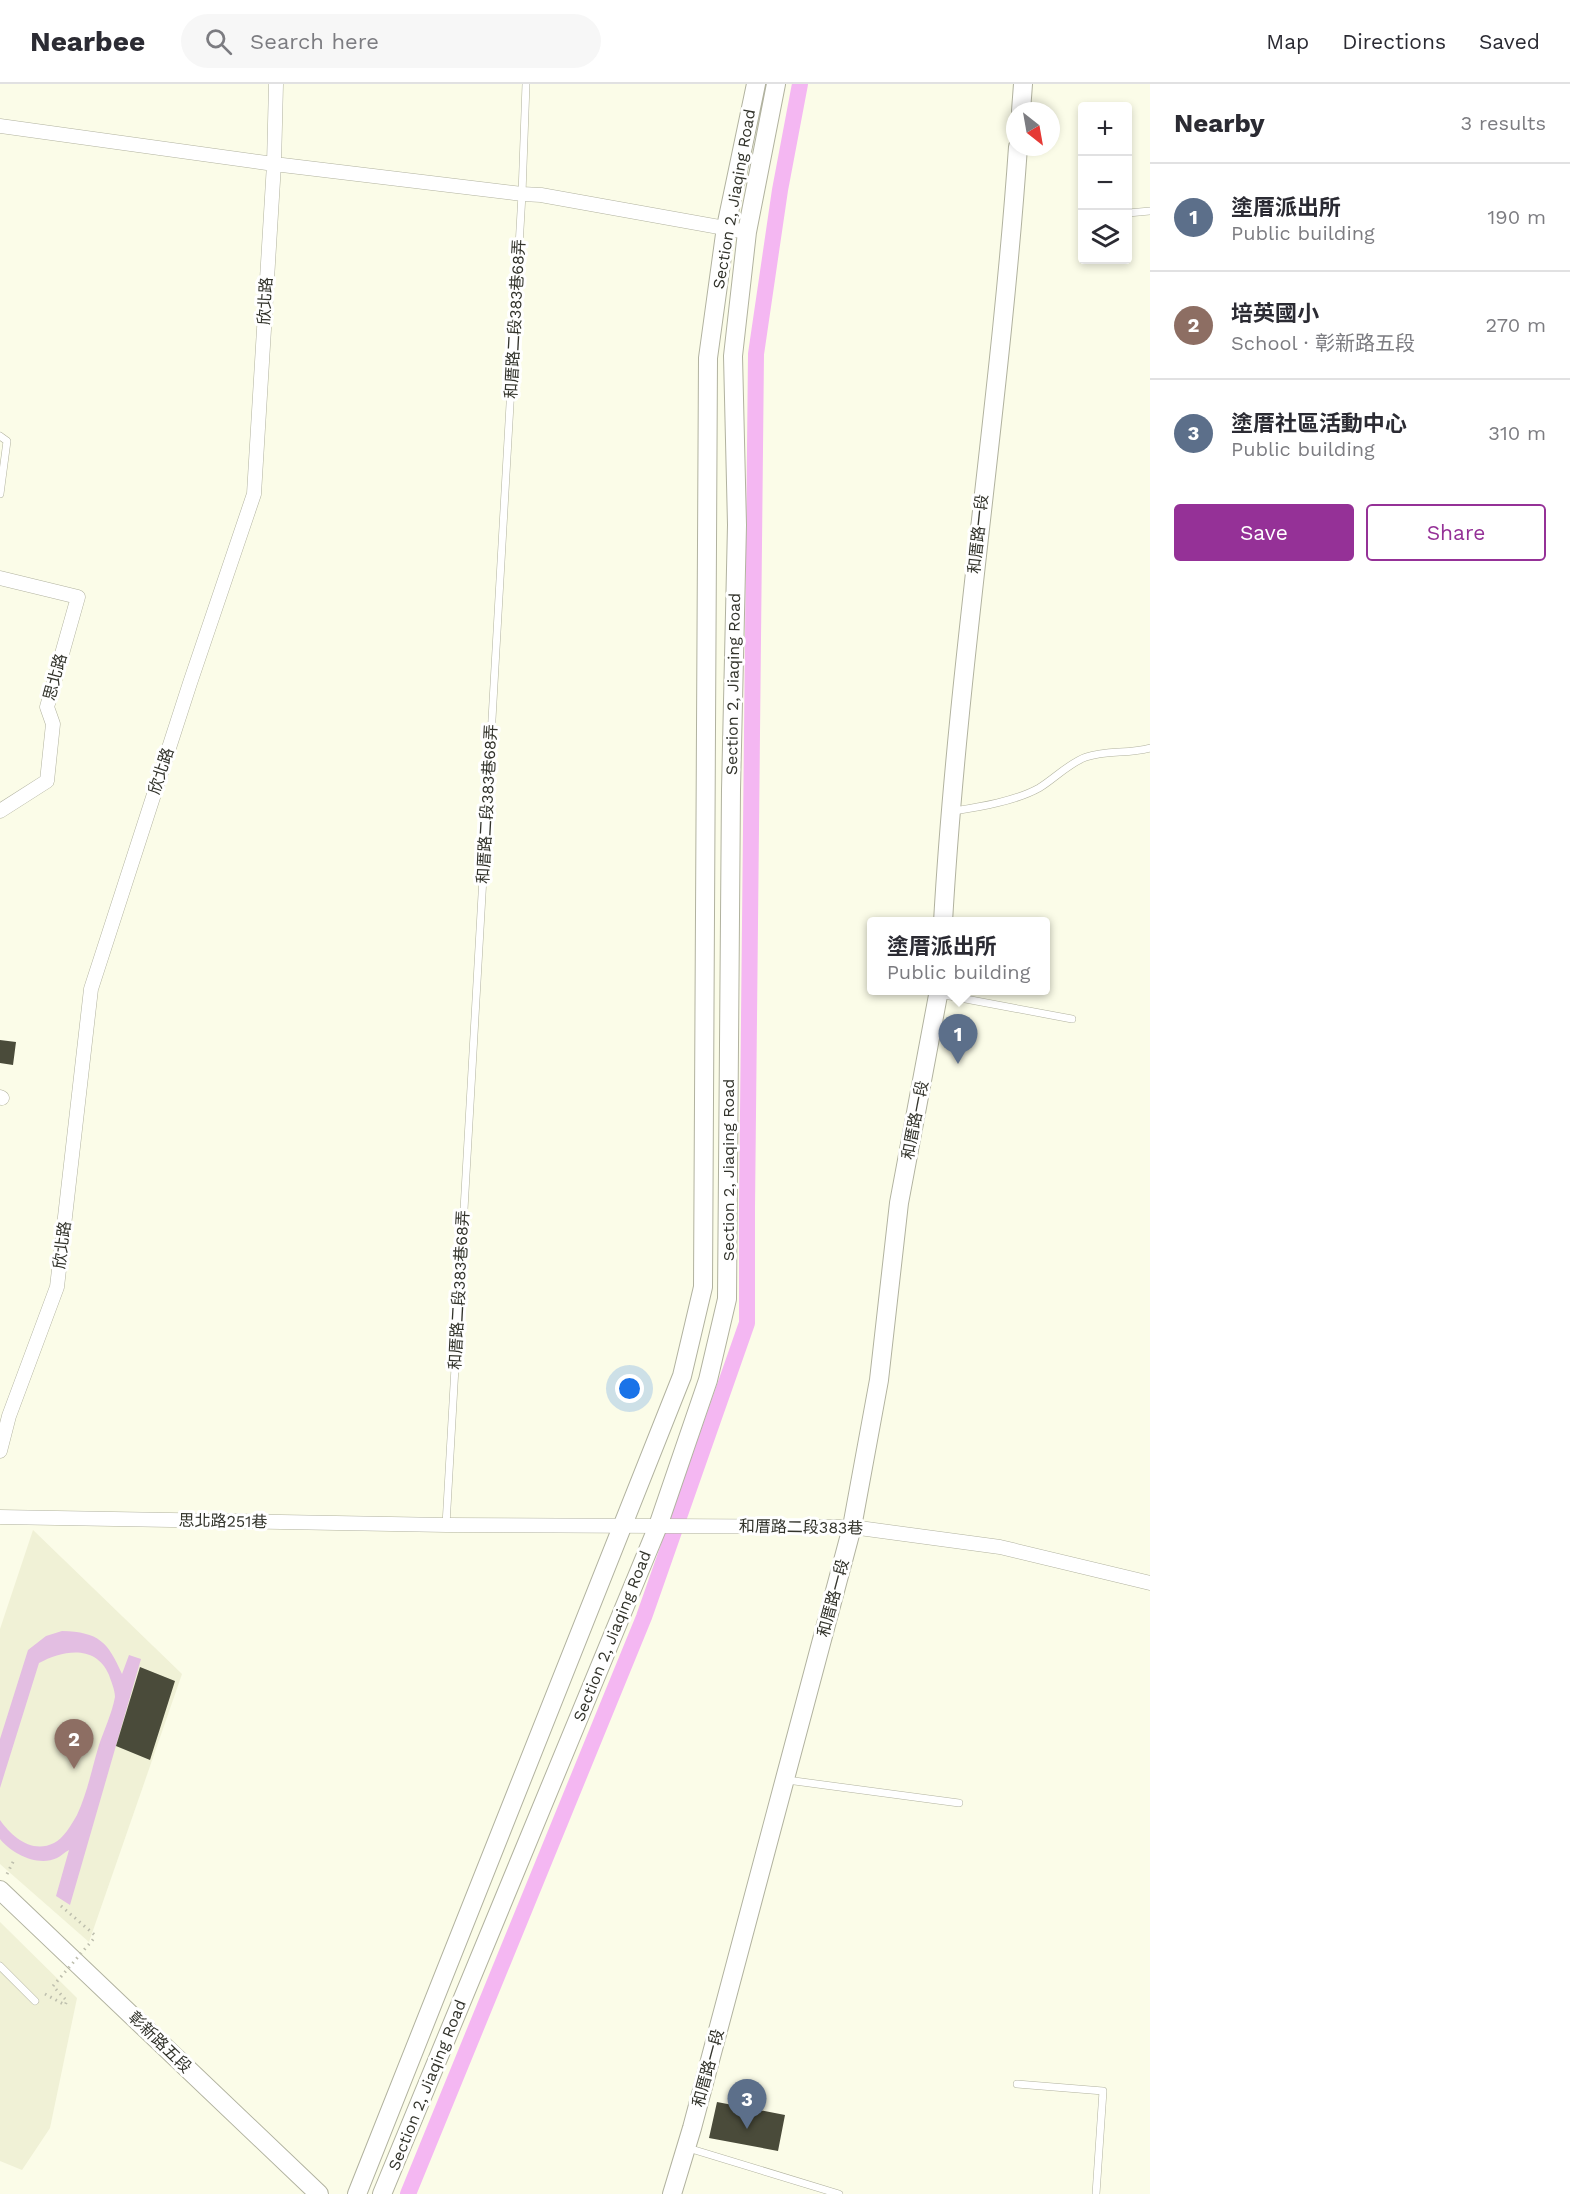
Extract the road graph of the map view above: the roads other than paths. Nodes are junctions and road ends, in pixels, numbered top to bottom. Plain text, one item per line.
1 (276, 84) edge
2 (526, 84) edge
3 (756, 84) edge
4 (776, 84) edge
5 (1023, 84) edge
6 (1022, 102) edge
7 (0, 126) edge
8 (1017, 156) edge
9 (274, 164) junction
10 (522, 194) junction
11 (1150, 211) edge
12 (1132, 213) edge
13 (726, 227) junction
14 (747, 232) junction
15 (0, 436) edge
16 (0, 494) edge
17 (0, 578) edge
18 (1150, 748) edge
19 (0, 811) edge
20 (950, 811) junction
21 (943, 917) edge
22 (938, 995) edge
23 (954, 995) edge
24 (1072, 1019) dead end
25 (0, 1451) edge
26 (0, 1517) edge
27 (446, 1525) junction
28 (623, 1526) junction
29 (664, 1526) junction
30 (852, 1527) junction
31 (1150, 1583) edge
32 (784, 1780) junction
33 (959, 1803) dead end
34 (0, 1890) edge
35 (0, 1966) edge
36 (35, 2001) dead end
37 (1017, 2084) dead end
38 (686, 2148) junction
39 (319, 2194) edge
40 (357, 2194) edge
41 (382, 2194) edge
42 (672, 2194) edge
43 (839, 2194) edge
44 (1096, 2194) edge

1 - 9 street, 欣北路
2 - 10 lane, 和厝路二段383巷68弄
3 - 13 street, Section 2, Jiaqing Road
4 - 14 street, Section 2, Jiaqing Road
5 - 6 street
7 - 9 street
8 - 20 street, 和厝路一段
9 - 10 street
9 - 25 street, 欣北路
10 - 13 street
10 - 27 lane, 和厝路二段383巷68弄
11 - 12 lane
13 - 14 street
13 - 28 street, Section 2, Jiaqing Road
14 - 29 street, Section 2, Jiaqing Road
15 - 16 lane
17 - 19 street, 思北路
18 - 20 lane
20 - 21 street, 和厝路一段
22 - 30 street, 和厝路一段
23 - 24 lane
26 - 27 street, 思北路251巷
27 - 28 street, 和厝路二段383巷
28 - 29 street, 和厝路二段383巷
28 - 40 street, Section 2, Jiaqing Road
29 - 30 street, 和厝路二段383巷
29 - 41 street, Section 2, Jiaqing Road
30 - 31 street, 和厝路二段383巷
30 - 32 street, 和厝路一段
32 - 33 lane
32 - 38 street, 和厝路一段
34 - 39 street, 彰新路五段
35 - 36 lane
37 - 44 lane
38 - 42 street, 和厝路一段
38 - 43 lane

